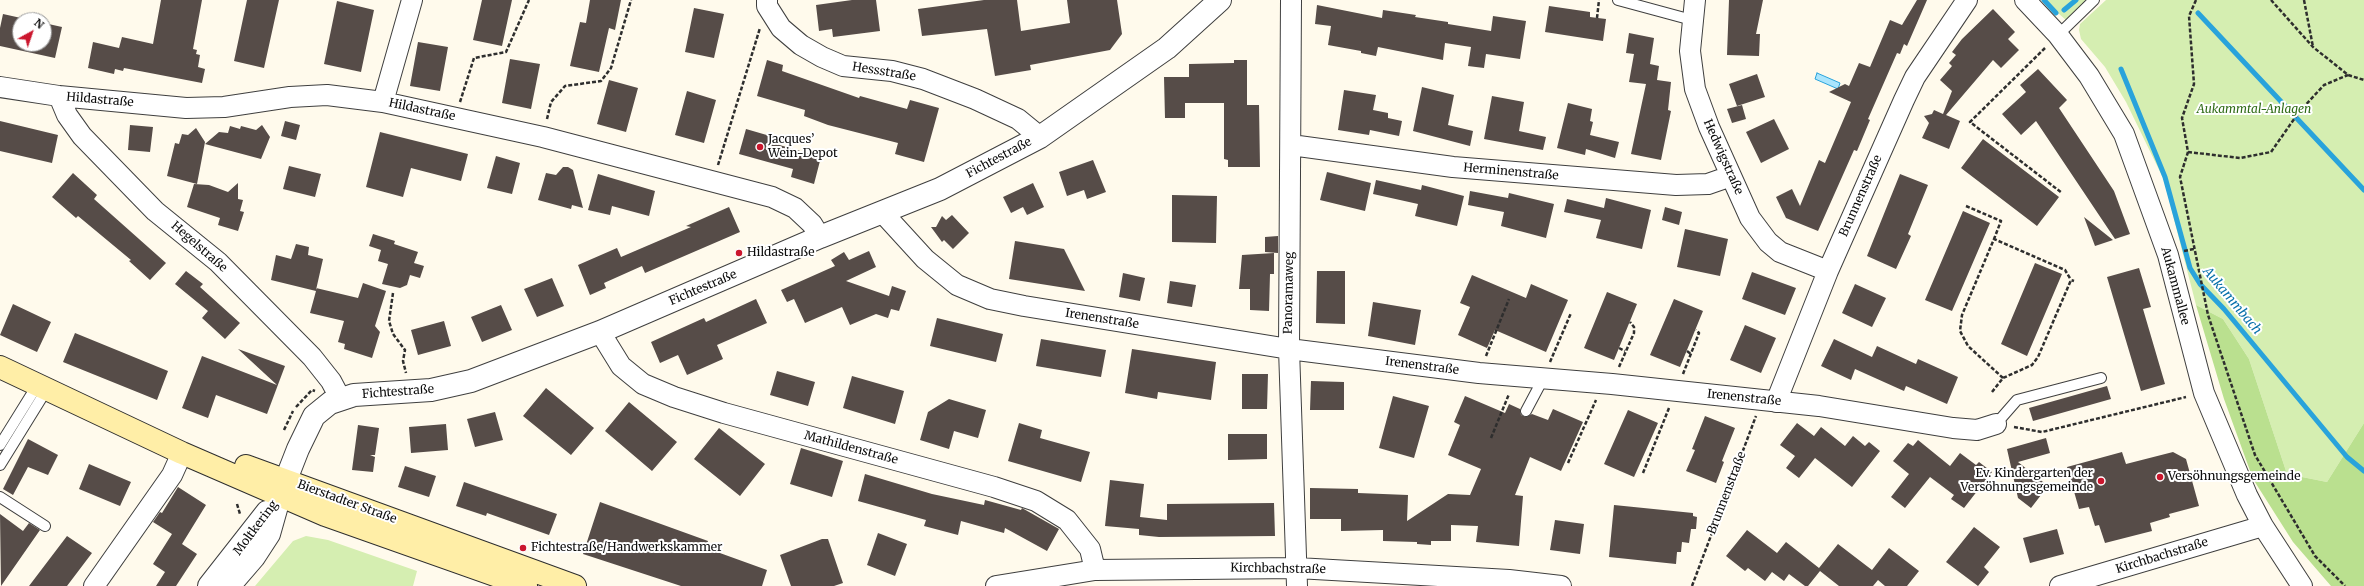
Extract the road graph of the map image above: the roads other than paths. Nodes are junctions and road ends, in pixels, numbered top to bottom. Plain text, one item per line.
1 (412, 0) edge
2 (1220, 0) edge
3 (1290, 0) edge
4 (1618, 0) edge
5 (1695, 0) edge
6 (1967, 0) edge
7 (2025, 0) edge
8 (2094, 0) edge
9 (767, 3) edge
10 (1692, 20) junction
11 (2058, 35) junction
12 (0, 87) edge
13 (59, 96) junction
14 (383, 102) junction
15 (1040, 137) junction
16 (1291, 145) junction
17 (1731, 176) junction
18 (882, 212) junction
19 (820, 237) junction
20 (1828, 271) junction
21 (600, 332) junction
22 (1289, 348) junction
23 (0, 367) edge
24 (2101, 378) dead end
25 (1543, 379) junction
26 (42, 386) junction
27 (340, 398) junction
28 (1770, 401) junction
29 (1526, 411) dead end
30 (118, 421) junction
31 (1996, 424) joint
32 (0, 445) edge
33 (182, 453) junction
34 (0, 465) edge
35 (283, 488) junction
36 (0, 497) edge
37 (45, 526) dead end
38 (2263, 526) junction
39 (1095, 570) junction
40 (1297, 577) edge
41 (94, 586) edge
42 (209, 586) edge
43 (229, 586) edge
44 (526, 586) edge
45 (575, 586) edge
46 (996, 586) edge
47 (1561, 586) edge
48 (2060, 586) edge
49 (2302, 586) edge

1 - 14 street
2 - 15 street, Fichtestraße
3 - 16 street, Panoramaweg
4 - 10 lane
5 - 10 street, Hedwigstraße
6 - 20 street, Brunnenstraße
7 - 11 street, Aukammallee
8 - 11 lane
9 - 15 street, Hessstraße
10 - 17 street, Hedwigstraße
11 - 38 street, Aukammallee
12 - 13 street, Hildastraße
13 - 14 street, Hildastraße
13 - 27 street, Hegelstraße
14 - 19 street, Hildastraße
15 - 18 street, Fichtestraße
16 - 17 street, Herminenstraße
16 - 22 street, Panoramaweg
17 - 20 street, Hedwigstraße
18 - 19 street, Fichtestraße
18 - 22 street, Irenenstraße
19 - 21 street, Fichtestraße
20 - 28 street, Brunnenstraße
21 - 27 street, Fichtestraße
21 - 39 street, Mathildenstraße
22 - 25 street, Irenenstraße
22 - 40 street, Panoramaweg
23 - 26 main road, Bierstadter Straße
24 - 31 lane
25 - 28 street, Irenenstraße
25 - 29 lane
26 - 30 main road, Bierstadter Straße
26 - 32 lane
26 - 34 lane
27 - 35 street, Fichtestraße
28 - 31 street, Irenenstraße
30 - 33 main road, Bierstadter Straße
30 - 35 main road, Bierstadter Straße
33 - 35 main road, Bierstadter Straße
33 - 41 street
35 - 42 street, Moltkering
35 - 43 street, Moltkering
35 - 44 main road, Bierstadter Straße
35 - 45 main road, Bierstadter Straße
36 - 37 lane
38 - 48 street, Kirchbachstraße
38 - 49 street, Aukammallee
39 - 40 street, Kirchbachstraße
39 - 46 street, Kirchbachstraße
40 - 47 street, Kirchbachstraße

